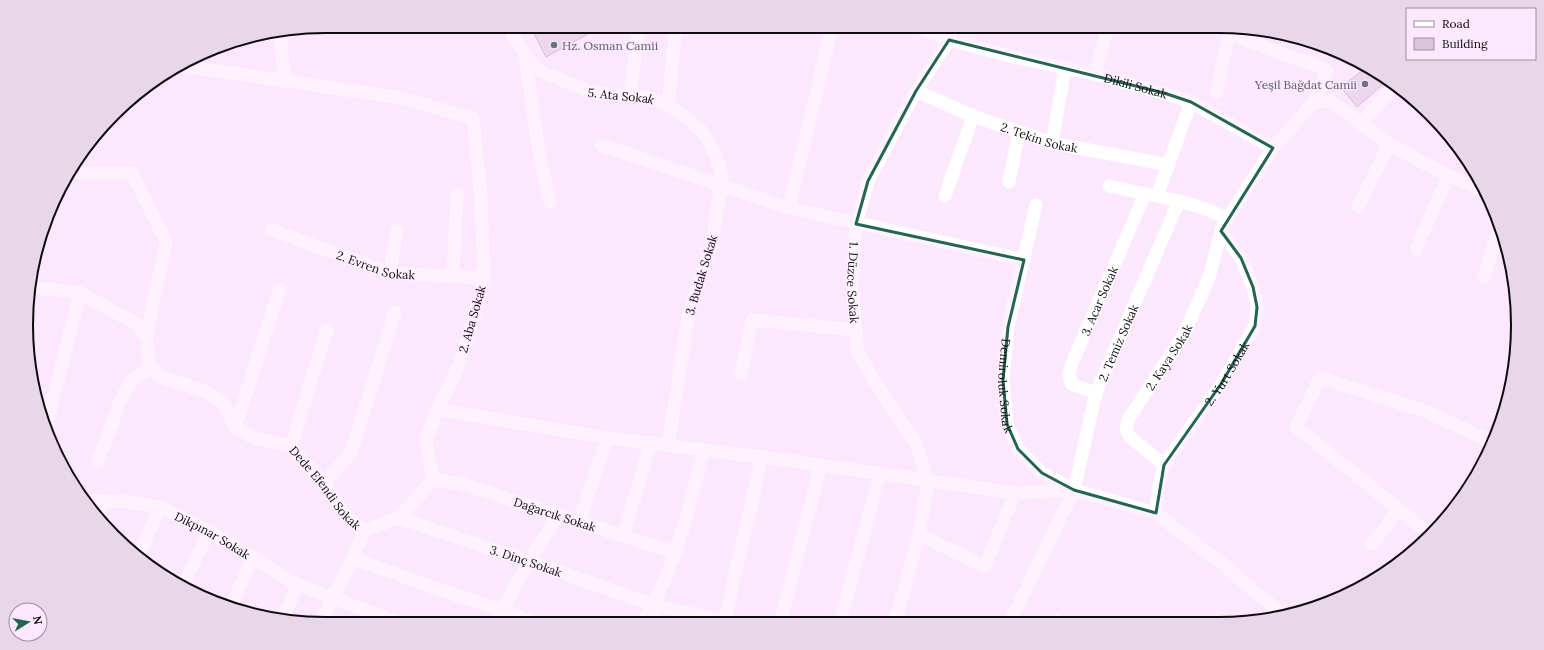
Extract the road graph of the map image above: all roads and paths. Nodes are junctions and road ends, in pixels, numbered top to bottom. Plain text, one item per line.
1 (512, 33) edge
2 (638, 33) edge
3 (675, 33) edge
4 (830, 33) edge
5 (932, 33) edge
6 (1107, 33) edge
7 (1229, 34) edge
8 (1237, 34) edge
9 (280, 36) edge
10 (949, 40) junction
11 (525, 55) junction
12 (190, 67) dead end
13 (1065, 69) junction
14 (1094, 74) junction
15 (285, 81) junction
16 (1391, 89) edge
17 (916, 91) junction
18 (1217, 92) dead end
19 (630, 95) junction
20 (1191, 102) junction
21 (1315, 102) junction
22 (668, 104) junction
23 (973, 116) junction
24 (1361, 124) junction
25 (1020, 132) junction
26 (1052, 143) junction
27 (1389, 144) junction
28 (601, 146) dead end
29 (1273, 148) junction
30 (1169, 165) junction
31 (76, 173) edge
32 (1448, 176) junction
33 (721, 181) junction
34 (1010, 182) dead end
35 (1110, 186) dead end
36 (1476, 187) edge
37 (457, 194) dead end
38 (1151, 195) junction
39 (945, 196) dead end
40 (1179, 201) junction
41 (550, 202) dead end
42 (1036, 205) dead end
43 (1358, 207) dead end
44 (789, 208) junction
45 (1228, 218) junction
46 (856, 224) junction
47 (272, 230) dead end
48 (397, 231) dead end
49 (1221, 231) junction
50 (1497, 235) edge
51 (1416, 249) dead end
52 (1024, 260) junction
53 (390, 273) junction
54 (453, 276) junction
55 (1484, 276) dead end
56 (484, 278) junction
57 (35, 288) edge
58 (280, 289) dead end
59 (80, 293) junction
60 (395, 312) dead end
61 (327, 330) dead end
62 (856, 330) junction
63 (146, 337) junction
64 (150, 367) junction
65 (741, 374) dead end
66 (1096, 393) junction
67 (437, 409) junction
68 (48, 419) edge
69 (235, 427) junction
70 (607, 438) junction
71 (1488, 440) edge
72 (651, 442) junction
73 (668, 444) junction
74 (290, 446) junction
75 (704, 450) junction
76 (762, 457) junction
77 (98, 462) dead end
78 (821, 465) junction
79 (1164, 465) junction
80 (880, 474) junction
81 (433, 480) junction
82 (928, 481) junction
83 (324, 484) junction
84 (1074, 490) junction
85 (1015, 493) junction
86 (91, 501) edge
87 (102, 502) junction
88 (160, 508) junction
89 (1399, 509) junction
90 (99, 511) edge
91 (1156, 513) junction
92 (558, 515) junction
93 (398, 518) junction
94 (579, 522) junction
95 (1426, 530) edge
96 (209, 531) junction
97 (364, 531) junction
98 (920, 535) junction
99 (623, 536) junction
100 (1372, 544) dead end
101 (140, 552) edge
102 (676, 552) junction
103 (253, 557) junction
104 (353, 558) junction
105 (529, 562) junction
106 (185, 581) edge
107 (298, 585) junction
108 (332, 597) junction
109 (233, 602) edge
110 (653, 605) junction
111 (502, 610) junction
112 (1278, 611) edge
113 (284, 614) edge
114 (323, 617) edge
115 (385, 617) edge
116 (498, 617) edge
117 (520, 617) edge
118 (646, 617) edge
119 (655, 617) edge
120 (703, 617) edge
121 (725, 617) edge
122 (782, 617) edge
123 (842, 617) edge
124 (896, 617) edge
125 (1012, 617) edge

1 - 11 street, 5. Ata Sokak
2 - 19 street
3 - 22 street
4 - 44 street
5 - 10 street, Dikili Sokak
6 - 14 street
7 - 18 street
8 - 21 street
9 - 15 street
10 - 13 street, Dikili Sokak
10 - 17 street, 1. Düzce Sokak
11 - 19 street, 5. Ata Sokak
11 - 41 street
12 - 15 street
13 - 14 street, Dikili Sokak
13 - 26 street
14 - 20 street, Dikili Sokak
15 - 56 street, 2. Aba Sokak
16 - 24 street
17 - 23 street, 2. Tekin Sokak
17 - 46 street, 1. Düzce Sokak
19 - 22 street, 5. Ata Sokak
20 - 29 street, Dikili Sokak
20 - 30 street
21 - 24 street
21 - 29 street
22 - 33 street, 5. Ata Sokak
23 - 25 street, 2. Tekin Sokak
23 - 39 street
24 - 27 street
25 - 26 street, 2. Tekin Sokak
25 - 34 street
26 - 30 street, 2. Tekin Sokak
27 - 32 street
27 - 43 street
28 - 33 street
29 - 45 street, 2. Kaya Sokak
30 - 38 street
31 - 63 street
32 - 36 street
32 - 51 street
33 - 44 street
33 - 73 street, 3. Budak Sokak
35 - 38 street
37 - 54 street
38 - 40 street
38 - 66 street, 3. Acar Sokak
40 - 45 street
40 - 66 street, 2. Temiz Sokak
42 - 52 street, Demiroluk Sokak
44 - 46 street
45 - 49 street, 2. Kaya Sokak
46 - 52 street
46 - 62 street, 1. Düzce Sokak
47 - 53 street, 2. Evren Sokak
48 - 53 street
49 - 79 street, 2. Yurt Sokak
49 - 79 street, 2. Kaya Sokak
50 - 55 street
52 - 84 street, Demiroluk Sokak
53 - 54 street, 2. Evren Sokak
54 - 56 street, 2. Evren Sokak
56 - 67 street, 2. Aba Sokak
57 - 59 street
58 - 69 street
59 - 63 street
59 - 68 street
60 - 83 street
61 - 74 street
62 - 65 street
62 - 82 street, 1. Düzce Sokak
63 - 64 street
64 - 69 street
64 - 77 street
66 - 84 street, 2. Temiz Sokak
67 - 70 street
67 - 81 street, 2. Aba Sokak
69 - 74 street, Dede Efendi Sokak
70 - 72 street
70 - 94 street
71 - 89 street
72 - 73 street
72 - 99 street
73 - 75 street
74 - 83 street, Dede Efendi Sokak
75 - 76 street
75 - 102 street
76 - 78 street
76 - 121 street
78 - 80 street
78 - 122 street
79 - 91 street, 2. Yurt Sokak
80 - 82 street
80 - 123 street
81 - 92 street, Dağarcık Sokak
81 - 93 street, Dede Efendi Sokak
82 - 85 street
82 - 98 street
83 - 97 street, Dede Efendi Sokak
84 - 85 street
84 - 91 street
84 - 125 street, 2. Temiz Sokak
85 - 98 street
86 - 87 street, Dikpınar Sokak
87 - 88 street, Dikpınar Sokak
87 - 90 street
88 - 96 street, Dikpınar Sokak
88 - 101 street
89 - 95 street
89 - 100 street
91 - 112 street
92 - 94 street, Dağarcık Sokak
92 - 105 street
93 - 97 street, Dede Efendi Sokak
93 - 105 street, 3. Dinç Sokak
94 - 99 street, Dağarcık Sokak
96 - 103 street, Dikpınar Sokak
96 - 106 street
97 - 104 street
98 - 124 street
99 - 102 street, Dağarcık Sokak
102 - 110 street
103 - 107 street, Dikpınar Sokak
103 - 109 street
104 - 108 street
104 - 111 street
105 - 110 street, 3. Dinç Sokak
105 - 111 street
107 - 108 street, Dikpınar Sokak
107 - 113 street
108 - 114 street
108 - 115 street, Dikpınar Sokak
110 - 118 street
110 - 119 street
110 - 120 street, 3. Dinç Sokak
111 - 116 street
111 - 117 street

